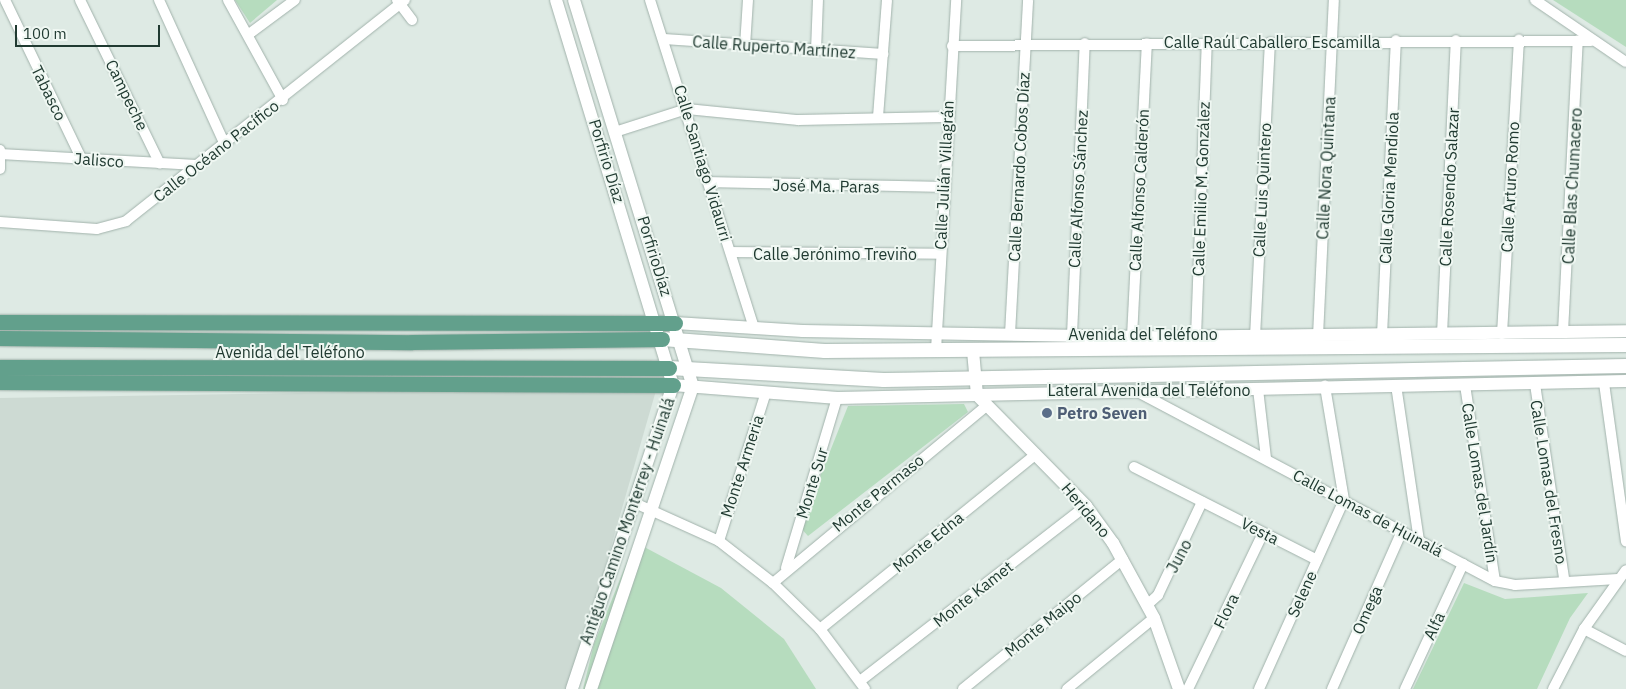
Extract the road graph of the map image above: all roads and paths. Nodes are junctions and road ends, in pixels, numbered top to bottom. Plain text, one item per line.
1 (5, 0) edge
2 (80, 0) edge
3 (159, 0) edge
4 (228, 0) edge
5 (295, 0) edge
6 (556, 0) edge
7 (574, 0) edge
8 (650, 0) edge
9 (748, 0) edge
10 (818, 0) edge
11 (886, 0) edge
12 (956, 0) edge
13 (1028, 0) edge
14 (1334, 0) edge
15 (1535, 0) edge
16 (401, 1) edge
17 (1545, 3) edge
18 (412, 20) dead end
19 (249, 34) junction
20 (664, 39) junction
21 (1519, 39) junction
22 (1396, 40) junction
23 (1456, 40) junction
24 (1578, 40) junction
25 (1591, 41) junction
26 (1147, 42) junction
27 (1207, 42) junction
28 (1270, 42) junction
29 (1332, 42) junction
30 (1085, 43) junction
31 (1026, 44) junction
32 (745, 46) junction
33 (952, 46) junction
34 (816, 51) junction
35 (883, 54) junction
36 (1626, 62) edge
37 (283, 100) junction
38 (686, 109) junction
39 (878, 116) junction
40 (946, 117) junction
41 (618, 131) junction
42 (225, 146) junction
43 (1, 153) edge
44 (81, 158) junction
45 (160, 164) junction
46 (197, 165) junction
47 (0, 169) edge
48 (710, 182) junction
49 (942, 187) junction
50 (0, 222) edge
51 (731, 252) junction
52 (940, 254) junction
53 (0, 322) edge
54 (657, 323) junction
55 (675, 323) junction
56 (373, 324) junction
57 (754, 327) junction
58 (1626, 330) edge
59 (937, 332) junction
60 (1563, 332) junction
61 (1010, 334) junction
62 (1442, 334) junction
63 (1502, 334) junction
64 (1072, 335) junction
65 (1382, 335) junction
66 (1318, 336) junction
67 (1132, 337) junction
68 (1196, 337) junction
69 (1255, 337) junction
70 (0, 338) edge
71 (662, 339) junction
72 (680, 339) junction
73 (1474, 341) junction
74 (374, 342) junction
75 (1159, 344) junction
76 (1626, 344) edge
77 (936, 350) junction
78 (973, 351) junction
79 (1626, 366) edge
80 (0, 367) edge
81 (1505, 367) junction
82 (669, 368) junction
83 (690, 368) junction
84 (450, 369) junction
85 (972, 377) junction
86 (1626, 381) edge
87 (0, 382) edge
88 (1604, 383) junction
89 (1505, 384) junction
90 (1534, 384) junction
91 (673, 385) junction
92 (1396, 385) junction
93 (1465, 385) junction
94 (449, 386) junction
95 (693, 386) junction
96 (1325, 386) junction
97 (1131, 388) junction
98 (1258, 390) junction
99 (766, 392) junction
100 (976, 395) junction
101 (838, 398) junction
102 (986, 406) junction
103 (1036, 454) junction
104 (1266, 458) junction
105 (1134, 467) dead end
106 (1344, 500) junction
107 (1202, 502) junction
108 (637, 504) junction
109 (1086, 506) junction
110 (654, 511) junction
111 (1402, 531) junction
112 (1263, 533) junction
113 (1419, 540) junction
114 (719, 541) junction
115 (1626, 541) edge
116 (1123, 559) junction
117 (1317, 560) junction
118 (1463, 564) junction
119 (786, 568) junction
120 (1626, 570) edge
121 (1564, 579) junction
122 (1618, 579) junction
123 (1495, 582) junction
124 (773, 583) junction
125 (1147, 605) junction
126 (1154, 618) junction
127 (820, 629) junction
128 (1584, 629) junction
129 (1626, 651) edge
130 (862, 685) edge
131 (572, 689) edge
132 (591, 689) edge
133 (962, 689) edge
134 (1067, 689) edge
135 (1180, 689) edge
136 (1188, 689) edge
137 (1259, 689) edge
138 (1332, 689) edge
139 (1405, 689) edge
140 (1553, 689) edge

1 - 44 street, Tabasco
2 - 45 street, Campeche
3 - 42 street
4 - 19 street
5 - 19 street
6 - 54 street, Porfirio Díaz
7 - 41 street, PorfirioDíaz
8 - 20 street, Calle Santiago Vidaurri
9 - 32 street
10 - 34 street
11 - 35 street
12 - 33 street, Calle Julián Villagrán
13 - 31 street, Calle Bernardo Cobos Díaz
14 - 29 street, Calle Nora Quintana
15 - 17 street
16 - 18 street
16 - 37 street, Calle Océano Pacífico
17 - 25 street
19 - 37 street
20 - 32 street, Calle Ruperto Martínez
20 - 38 street, Calle Santiago Vidaurri
21 - 23 street, Calle Raúl Caballero Escamilla
21 - 24 street, Calle Raúl Caballero Escamilla
21 - 63 street, Calle Arturo Romo
22 - 23 street, Calle Raúl Caballero Escamilla
22 - 29 street, Calle Raúl Caballero Escamilla
22 - 65 street, Calle Gloria Mendiola
23 - 62 street, Calle Rosendo Salazar
24 - 25 street, Calle Raúl Caballero Escamilla
24 - 60 street, Calle Blas Chumacero
25 - 36 street
26 - 27 street, Calle Raúl Caballero Escamilla
26 - 30 street, Calle Raúl Caballero Escamilla
26 - 67 street, Calle Alfonso Calderón
27 - 28 street, Calle Raúl Caballero Escamilla
27 - 68 street, Calle Emilio M. González
28 - 29 street, Calle Raúl Caballero Escamilla
28 - 69 street, Calle Luis Quintero
29 - 66 street, Calle Nora Quintana
30 - 31 street, Calle Raúl Caballero Escamilla
30 - 64 street, Calle Alfonso Sánchez
31 - 33 street, Calle Raúl Caballero Escamilla
31 - 61 street, Calle Bernardo Cobos Díaz
32 - 34 street, Calle Ruperto Martínez
33 - 40 street, Calle Julián Villagrán
34 - 35 street, Calle Ruperto Martínez
35 - 39 street
37 - 42 street, Calle Océano Pacífico
38 - 39 street
38 - 41 street
38 - 48 street, Calle Santiago Vidaurri
39 - 40 street
40 - 49 street, Calle Julián Villagrán
41 - 55 street, PorfirioDíaz
42 - 46 street, Calle Océano Pacífico
43 - 44 street, Jalisco
43 - 47 street
44 - 45 street, Jalisco
45 - 46 street, Jalisco
46 - 50 street, Calle Océano Pacífico
48 - 49 street, José Ma. Paras
48 - 51 street, Calle Santiago Vidaurri
49 - 52 street, Calle Julián Villagrán
51 - 52 street, Calle Jerónimo Treviño
51 - 57 street, Calle Santiago Vidaurri
52 - 59 street, Calle Julián Villagrán
53 - 56 main road
54 - 55 main road
54 - 56 main road
54 - 71 street, Antiguo Camino Monterrey - Huinalá
55 - 57 street
55 - 72 street, PorfirioDíaz
56 - 74 main road
57 - 59 street
58 - 60 street
59 - 61 street
59 - 77 street, Calle Julián Villagrán
60 - 63 street
61 - 64 street
62 - 65 street
62 - 73 street
63 - 73 street
64 - 67 street
65 - 66 street
66 - 69 street
67 - 75 street
68 - 69 street
68 - 75 street
70 - 74 main road
71 - 72 main road, Avenida del Teléfono
71 - 74 main road
71 - 82 street, Antiguo Camino Monterrey - Huinalá
72 - 77 main road, Avenida del Teléfono
72 - 83 street, PorfirioDíaz
73 - 75 main road, Avenida del Teléfono
73 - 76 main road, Avenida del Teléfono
75 - 78 main road, Avenida del Teléfono
77 - 78 main road, Avenida del Teléfono
78 - 85 street, Heridano
79 - 81 main road
80 - 84 main road, Avenida del Teléfono
81 - 85 main road
81 - 89 street
82 - 83 main road
82 - 84 main road, Avenida del Teléfono
82 - 91 street, Antiguo Camino Monterrey - Huinalá
83 - 85 main road
83 - 95 street, PorfirioDíaz
84 - 94 main road
85 - 100 street, Heridano
86 - 88 street, Lateral Avenida del Teléfono
87 - 94 main road
88 - 90 street, Lateral Avenida del Teléfono
88 - 115 street
89 - 90 street, Lateral Avenida del Teléfono
89 - 93 street, Lateral Avenida del Teléfono
90 - 121 street, Calle Lomas del Fresno
91 - 94 main road
91 - 95 street, Lateral Avenida del Teléfono
91 - 108 street, Antiguo Camino Monterrey - Huinalá
92 - 93 street, Lateral Avenida del Teléfono
92 - 96 street, Lateral Avenida del Teléfono
92 - 113 street
93 - 123 street, Calle Lomas del Jardín
95 - 99 street, Lateral Avenida del Teléfono
95 - 110 street, Antiguo Camino Monterrey - Huinalá
96 - 98 street, Lateral Avenida del Teléfono
96 - 106 street
97 - 98 street, Lateral Avenida del Teléfono
97 - 100 street, Lateral Avenida del Teléfono
97 - 104 street, Calle Lomas de Huinalá
98 - 104 street
99 - 101 street, Lateral Avenida del Teléfono
99 - 114 street, Monte Armeria
100 - 101 street, Lateral Avenida del Teléfono
100 - 102 street, Heridano
101 - 119 street, Monte Sur
102 - 103 street, Heridano
102 - 119 street, Monte Parmaso
103 - 109 street, Heridano
103 - 127 street, Monte Edna
104 - 106 street, Calle Lomas de Huinalá
105 - 107 street, Vesta
106 - 111 street, Calle Lomas de Huinalá
106 - 117 street, Selene
107 - 112 street, Vesta
107 - 125 street, Juno
108 - 110 street
108 - 131 street, Antiguo Camino Monterrey - Huinalá
109 - 116 street, Heridano
109 - 130 street, Monte Kamet
110 - 114 street
110 - 132 street, Antiguo Camino Monterrey - Huinalá
111 - 113 street, Calle Lomas de Huinalá
111 - 138 street, Omega
112 - 117 street, Vesta
112 - 136 street, Flora
113 - 118 street, Calle Lomas de Huinalá
114 - 124 street
116 - 125 street, Heridano
116 - 133 street, Monte Maipo
117 - 137 street, Selene
118 - 123 street, Calle Lomas de Huinalá
118 - 139 street, Alfa
119 - 124 street, Monte Parmaso
120 - 122 street
121 - 122 street, Calle Lomas de Huinalá
121 - 123 street, Calle Lomas de Huinalá
122 - 128 street
124 - 127 street
125 - 126 street, Heridano
126 - 134 street
126 - 135 street, Heridano
127 - 130 street
128 - 129 street
128 - 140 street

